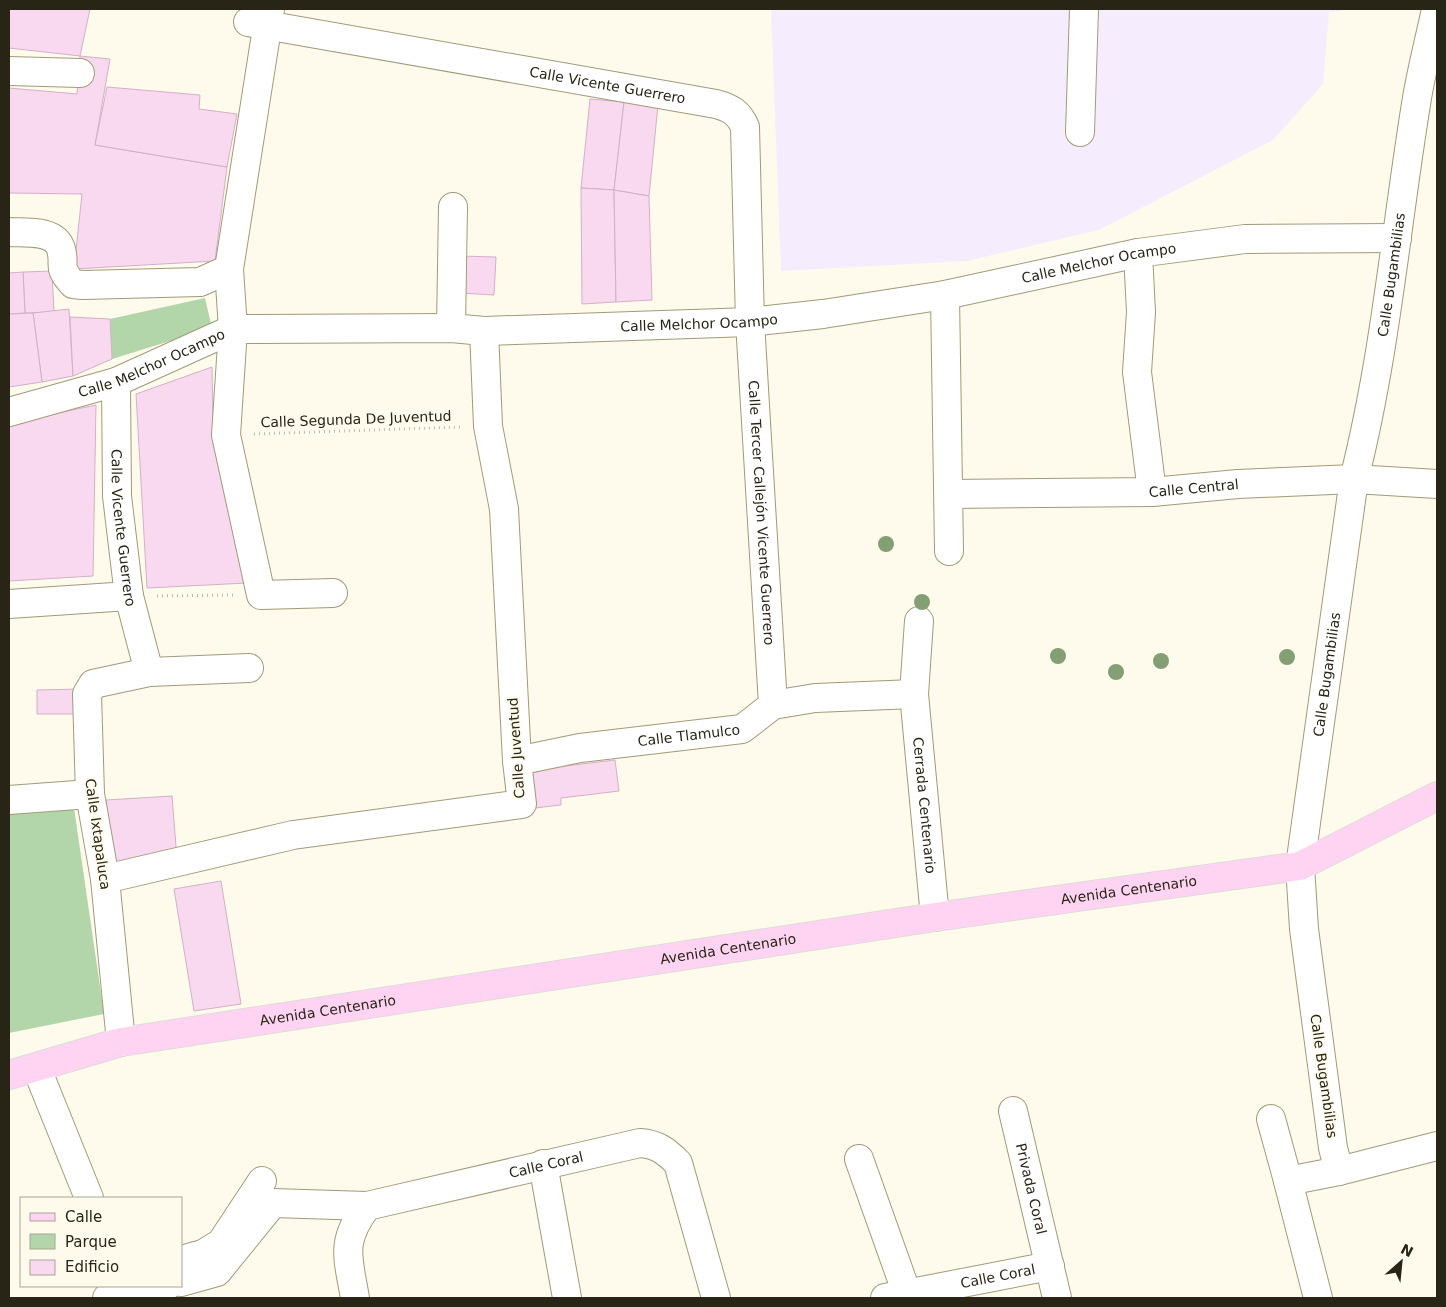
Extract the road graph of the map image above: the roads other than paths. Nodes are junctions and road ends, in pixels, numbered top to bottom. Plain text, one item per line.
1 (1084, 9) edge
2 (1436, 9) edge
3 (262, 19) edge
4 (9, 71) edge
5 (80, 73) dead end
6 (1080, 132) dead end
7 (453, 207) dead end
8 (9, 232) edge
9 (1398, 238) junction
10 (1138, 253) junction
11 (229, 269) junction
12 (945, 296) junction
13 (750, 322) junction
14 (452, 328) junction
15 (233, 329) junction
16 (484, 331) junction
17 (116, 382) junction
18 (9, 412) edge
19 (1354, 479) junction
20 (1437, 484) edge
21 (1152, 492) junction
22 (949, 494) junction
23 (949, 551) dead end
24 (333, 593) dead end
25 (129, 596) junction
26 (9, 604) edge
27 (918, 621) dead end
28 (249, 668) dead end
29 (149, 672) junction
30 (914, 694) junction
31 (773, 705) junction
32 (517, 761) junction
33 (90, 794) junction
34 (1437, 796) edge
35 (9, 800) edge
36 (1300, 866) junction
37 (105, 878) junction
38 (935, 917) junction
39 (121, 1042) junction
40 (37, 1068) junction
41 (9, 1076) edge
42 (1013, 1111) dead end
43 (1271, 1119) dead end
44 (1437, 1146) edge
45 (859, 1159) dead end
46 (543, 1164) junction
47 (1339, 1171) junction
48 (1288, 1180) junction
49 (262, 1181) dead end
50 (89, 1197) edge
51 (367, 1206) junction
52 (182, 1260) edge
53 (1050, 1266) junction
54 (182, 1282) edge
55 (163, 1287) edge
56 (896, 1296) edge
57 (124, 1297) edge
58 (355, 1298) edge
59 (567, 1298) edge
60 (716, 1298) edge
61 (1057, 1298) edge
62 (1318, 1298) edge

1 - 6 street
2 - 9 street, Calle Bugambilias
3 - 11 street, Calle Vicente Guerrero
3 - 13 street, Calle Vicente Guerrero
4 - 5 street
7 - 14 street
8 - 11 street
9 - 10 street, Calle Melchor Ocampo
9 - 19 street, Calle Bugambilias
10 - 12 street, Calle Melchor Ocampo
10 - 21 street
11 - 15 street, Calle Vicente Guerrero
12 - 13 street, Calle Melchor Ocampo
12 - 22 street
13 - 16 street, Calle Melchor Ocampo
13 - 31 street, Calle Tercer Callejón Vicente Guerrero
14 - 15 street, Calle Melchor Ocampo
14 - 16 street, Calle Melchor Ocampo
15 - 17 street, Calle Melchor Ocampo
15 - 24 street, Calle Vicente Guerrero
16 - 32 street, Calle Juventud
17 - 18 street, Calle Melchor Ocampo
17 - 25 street, Calle Vicente Guerrero
19 - 20 street, Calle Central
19 - 21 street, Calle Central
19 - 36 street, Calle Bugambilias
21 - 22 street, Calle Central
22 - 23 street
25 - 26 street
25 - 29 street, Calle Vicente Guerrero
27 - 30 street, Cerrada Centenario
28 - 29 street, Calle Ixtapaluca
29 - 33 street, Calle Ixtapaluca
30 - 31 street, Calle Tlamulco
30 - 38 street, Cerrada Centenario
31 - 32 street, Calle Tlamulco
32 - 37 street, Calle Juventud
33 - 35 street
33 - 37 street, Calle Ixtapaluca
34 - 36 main road, Avenida Centenario
36 - 38 main road, Avenida Centenario
36 - 47 street, Calle Bugambilias
37 - 39 street, Calle Ixtapaluca
38 - 39 main road, Avenida Centenario
39 - 40 main road, Avenida Centenario
40 - 41 main road, Avenida Centenario
40 - 50 street
42 - 53 street, Privada Coral
43 - 48 street
44 - 47 street
45 - 56 street
46 - 51 street, Calle Coral
46 - 59 street
46 - 60 street, Calle Coral
47 - 48 street
48 - 62 street
49 - 52 street
51 - 54 street, Calle Coral
51 - 58 street
53 - 56 street, Calle Coral
53 - 61 street, Calle Coral
55 - 57 street

